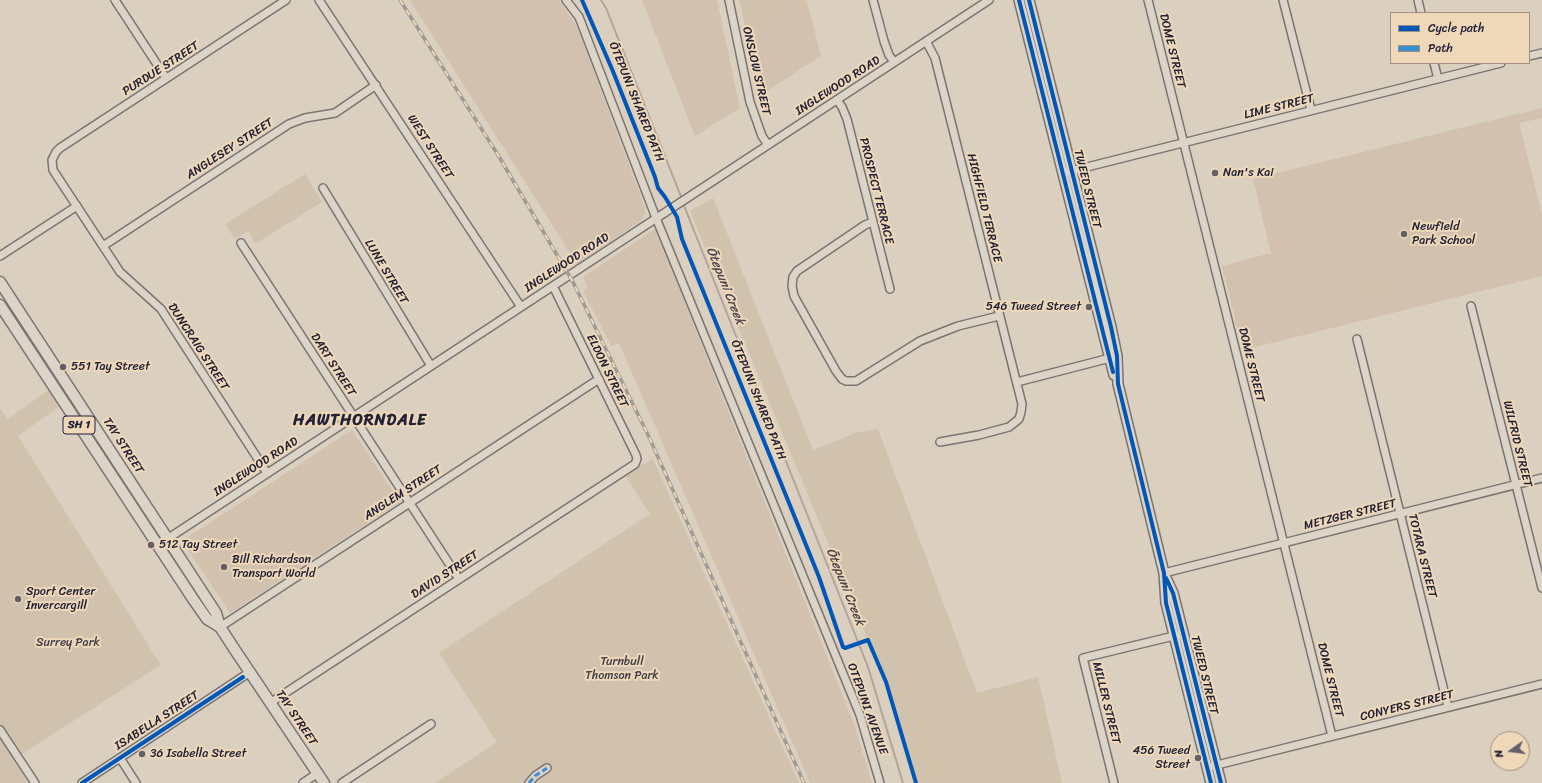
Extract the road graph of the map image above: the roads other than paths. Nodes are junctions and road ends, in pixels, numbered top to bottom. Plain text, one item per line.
1 (115, 0) edge
2 (286, 0) edge
3 (319, 0) edge
4 (566, 0) edge
5 (729, 0) edge
6 (873, 0) edge
7 (989, 0) edge
8 (1019, 0) edge
9 (1029, 0) edge
10 (1148, 0) edge
11 (1283, 0) edge
12 (1418, 0) edge
13 (1421, 12) edge
14 (926, 41) junction
15 (1542, 53) edge
16 (1530, 56) edge
17 (894, 62) junction
18 (1434, 64) edge
19 (1497, 64) edge
20 (166, 78) junction
21 (1438, 79) junction
22 (376, 85) junction
23 (837, 100) junction
24 (1311, 110) junction
25 (1184, 142) junction
26 (768, 145) junction
27 (52, 160) joint
28 (1067, 172) junction
29 (323, 188) dead end
30 (76, 206) junction
31 (656, 218) junction
32 (872, 222) junction
33 (241, 242) dead end
34 (103, 246) junction
35 (0, 256) edge
36 (0, 282) edge
37 (553, 286) junction
38 (890, 289) dead end
39 (0, 305) edge
40 (1472, 306) dead end
41 (521, 307) junction
42 (999, 316) junction
43 (1356, 339) dead end
44 (1113, 357) junction
45 (50, 359) junction
46 (40, 366) junction
47 (431, 366) junction
48 (599, 378) junction
49 (1017, 382) junction
50 (353, 417) junction
51 (940, 442) dead end
52 (108, 447) junction
53 (98, 454) junction
54 (632, 466) joint
55 (268, 473) junction
56 (1542, 478) edge
57 (1516, 484) junction
58 (409, 502) junction
59 (1400, 514) junction
60 (167, 539) junction
61 (1284, 543) junction
62 (158, 545) junction
63 (1164, 573) junction
64 (459, 579) junction
65 (1542, 588) edge
66 (220, 626) junction
67 (1179, 635) junction
68 (250, 672) junction
69 (1542, 684) edge
70 (270, 703) junction
71 (1448, 707) junction
72 (431, 724) dead end
73 (0, 730) edge
74 (1332, 736) junction
75 (120, 758) junction
76 (1212, 766) junction
77 (546, 768) dead end
78 (318, 773) junction
79 (35, 783) edge
80 (82, 783) edge
81 (136, 783) edge
82 (303, 783) edge
83 (324, 783) edge
84 (342, 783) edge
85 (529, 783) edge
86 (880, 783) edge
87 (1114, 783) edge
88 (1211, 783) edge
89 (1221, 783) edge

1 - 20 street
2 - 20 street, PURDUE STREET
3 - 22 street, WEST STREET
4 - 31 street, OTEPUNI AVENUE
5 - 26 street, ONSLOW STREET
6 - 17 street
7 - 14 street, INGLEWOOD ROAD
8 - 28 main road, TWEED STREET
9 - 28 main road, TWEED STREET
10 - 25 street, DOME STREET
11 - 24 street
12 - 13 street
14 - 17 street, INGLEWOOD ROAD
14 - 42 street, HIGHFIELD TERRACE
15 - 16 street
17 - 23 street, INGLEWOOD ROAD
18 - 21 street
19 - 21 street, LIME STREET
20 - 27 street, PURDUE STREET
21 - 24 street, LIME STREET
22 - 34 street, ANGLESEY STREET
22 - 41 street, WEST STREET
23 - 26 street, INGLEWOOD ROAD
23 - 32 street, PROSPECT TERRACE
24 - 25 street, LIME STREET
25 - 28 street, LIME STREET
25 - 61 street, DOME STREET
26 - 31 street, INGLEWOOD ROAD
27 - 30 street, DUNCRAIG STREET
28 - 44 main road, TWEED STREET
29 - 47 street, LUNE STREET
30 - 34 street, DUNCRAIG STREET
30 - 35 street
31 - 37 street, INGLEWOOD ROAD
31 - 86 street, OTEPUNI AVENUE
32 - 38 street, PROSPECT TERRACE
32 - 42 street
33 - 50 street, DART STREET
34 - 55 street, DUNCRAIG STREET
36 - 45 highway, TAY STREET / SH 1
37 - 41 street, INGLEWOOD ROAD
37 - 48 street, ELDON STREET
39 - 46 highway, TAY STREET / SH 1
40 - 57 street, WILFRID STREET
41 - 47 street, INGLEWOOD ROAD
42 - 49 street, HIGHFIELD TERRACE
43 - 59 street, TOTARA STREET
44 - 49 street
44 - 63 main road, TWEED STREET
45 - 46 highway
45 - 52 highway, TAY STREET / SH 1
46 - 53 highway, TAY STREET / SH 1
47 - 50 street, INGLEWOOD ROAD
48 - 54 street, ELDON STREET
48 - 58 street, ANGLEM STREET
49 - 51 street, HIGHFIELD TERRACE
50 - 55 street, INGLEWOOD ROAD
50 - 58 street, DART STREET
52 - 53 highway
52 - 60 highway, TAY STREET / SH 1
53 - 62 highway, TAY STREET / SH 1
54 - 64 street, DAVID STREET
55 - 60 street, INGLEWOOD ROAD
56 - 57 street, METZGER STREET
57 - 59 street, METZGER STREET
57 - 65 street, WILFRID STREET
58 - 64 street, DART STREET
58 - 66 street, ANGLEM STREET
59 - 61 street, METZGER STREET
59 - 71 street, TOTARA STREET
60 - 62 street, INGLEWOOD ROAD
60 - 66 highway, TAY STREET / SH 1
61 - 63 street, METZGER STREET
61 - 74 street, DOME STREET
62 - 66 highway, TAY STREET / SH 1
63 - 67 main road, TWEED STREET
64 - 70 street, DAVID STREET
66 - 68 highway, TAY STREET / SH 1
67 - 76 main road, TWEED STREET
67 - 87 street, MILLER STREET
68 - 70 highway, TAY STREET / SH 1
68 - 75 street, ISABELLA STREET
69 - 71 street, CONYERS STREET
70 - 78 highway, TAY STREET / SH 1
71 - 74 street, CONYERS STREET
72 - 84 street
73 - 79 street
74 - 76 street, CONYERS STREET
75 - 80 street, ISABELLA STREET
75 - 81 street
76 - 88 main road, TWEED STREET
76 - 89 main road, TWEED STREET
77 - 85 street
78 - 82 street
78 - 83 highway, TAY STREET / SH 1

